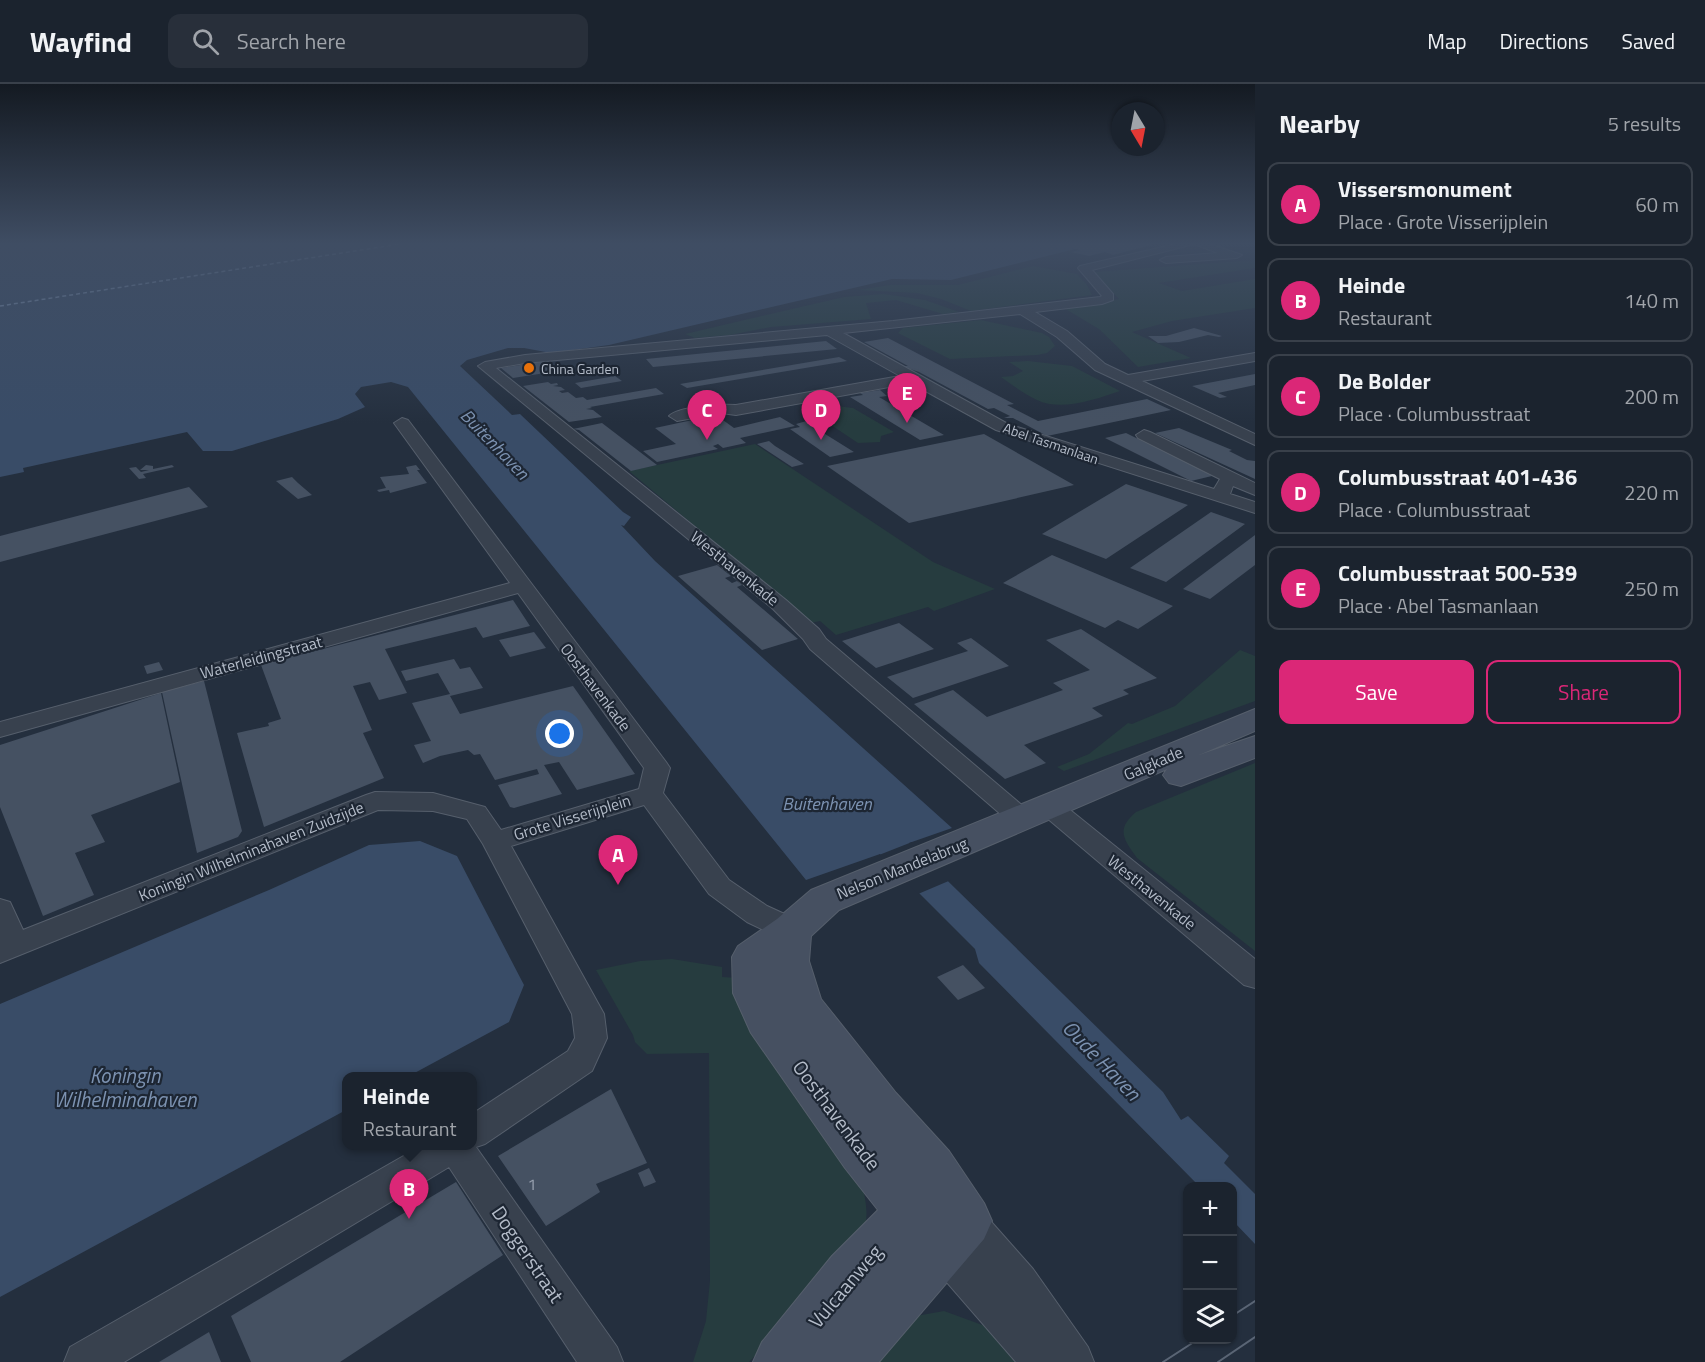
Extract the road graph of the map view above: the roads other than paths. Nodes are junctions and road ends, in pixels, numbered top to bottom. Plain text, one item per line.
1 (1073, 304) edge
2 (1030, 309) junction
3 (829, 331) junction
4 (1255, 357) edge
5 (913, 378) junction
6 (1130, 380) junction
7 (677, 417) dead end
8 (402, 423) dead end
9 (1255, 431) edge
10 (1144, 435) dead end
11 (1255, 440) edge
12 (1229, 477) junction
13 (1255, 490) edge
14 (1220, 496) junction
15 (1255, 508) edge
16 (522, 586) junction
17 (1255, 719) edge
18 (0, 730) edge
19 (1255, 746) edge
20 (650, 794) junction
21 (1035, 813) junction
22 (495, 841) junction
23 (0, 910) edge
24 (791, 930) junction
25 (7, 948) edge
26 (1255, 976) edge
27 (477, 1130) edge
28 (447, 1150) edge
29 (457, 1150) edge
30 (939, 1227) junction
31 (85, 1362) edge
32 (602, 1362) edge
33 (782, 1362) edge
34 (841, 1362) edge
35 (1044, 1362) edge
36 (1073, 1362) edge

1 - 2 street
2 - 3 street
2 - 6 street
3 - 5 street, Abel Tasmanlaan
3 - 21 street, Westhavenkade
4 - 6 street
5 - 7 street
5 - 14 street, Abel Tasmanlaan
6 - 9 street
6 - 11 street
8 - 16 street, Oosthavenkade
10 - 12 street
12 - 13 street
12 - 14 street
14 - 15 street, Abel Tasmanlaan
16 - 18 street, Waterleidingstraat
16 - 20 street, Oosthavenkade
17 - 21 main road, Galgkade
19 - 21 main road, Galgkade
20 - 22 street, Grote Visserijplein
20 - 24 street
21 - 24 main road, Nelson Mandelabrug
21 - 26 street, Westhavenkade
22 - 25 street, Koningin Wilhelminahaven Zuidzijde
22 - 27 street, Koningin Wilhelminahaven Zuidzijde
23 - 25 street
24 - 30 main road, Oosthavenkade
28 - 31 street
29 - 32 street, Doggerstraat
30 - 33 main road, Vulcaanweg
30 - 34 main road
30 - 35 street, Oosthavenkade
30 - 36 street, Oosthavenkade

